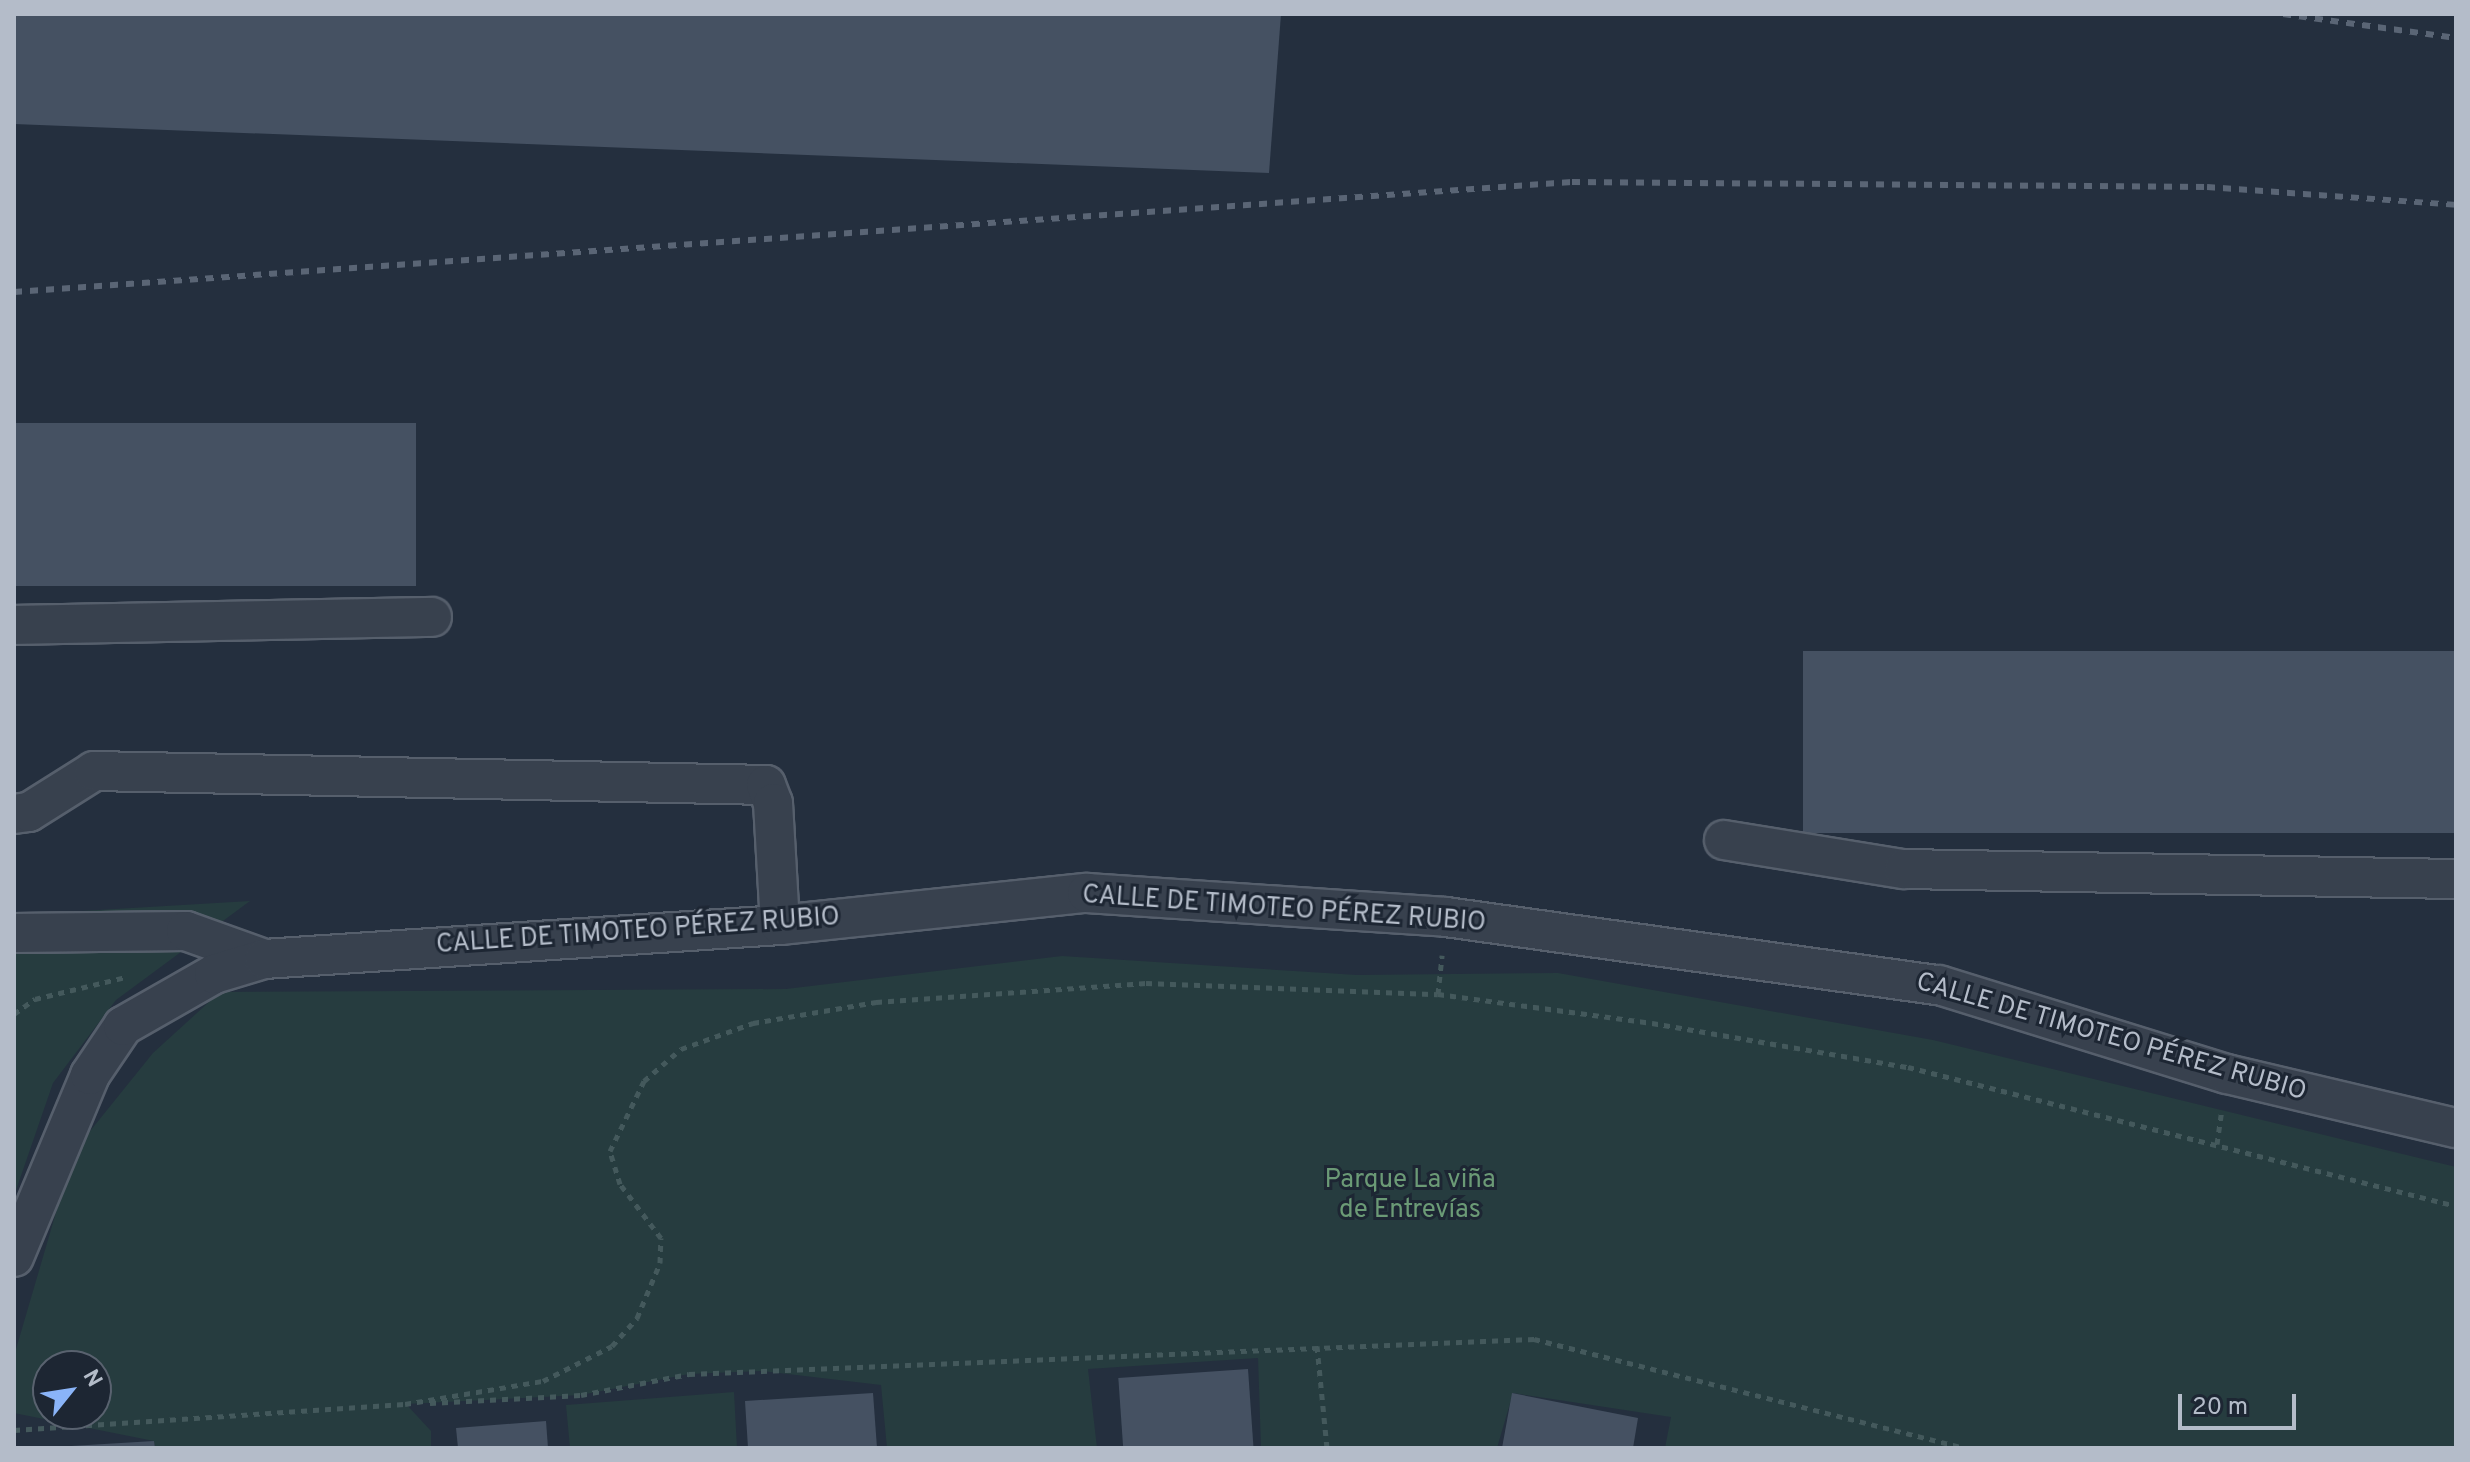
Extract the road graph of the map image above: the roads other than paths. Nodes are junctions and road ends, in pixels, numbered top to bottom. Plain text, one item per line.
1 (432, 617) dead end
2 (14, 625) edge
3 (14, 814) edge
4 (1724, 840) dead end
5 (2456, 879) edge
6 (780, 925) junction
7 (14, 933) edge
8 (264, 959) junction
9 (2456, 1128) edge
10 (14, 1257) edge

1 - 2 street
3 - 6 street
4 - 5 street
6 - 8 street, CALLE DE TIMOTEO PÉREZ RUBIO
6 - 9 street, CALLE DE TIMOTEO PÉREZ RUBIO
7 - 8 street
8 - 10 street, CALLE DE TIMOTEO PÉREZ RUBIO

